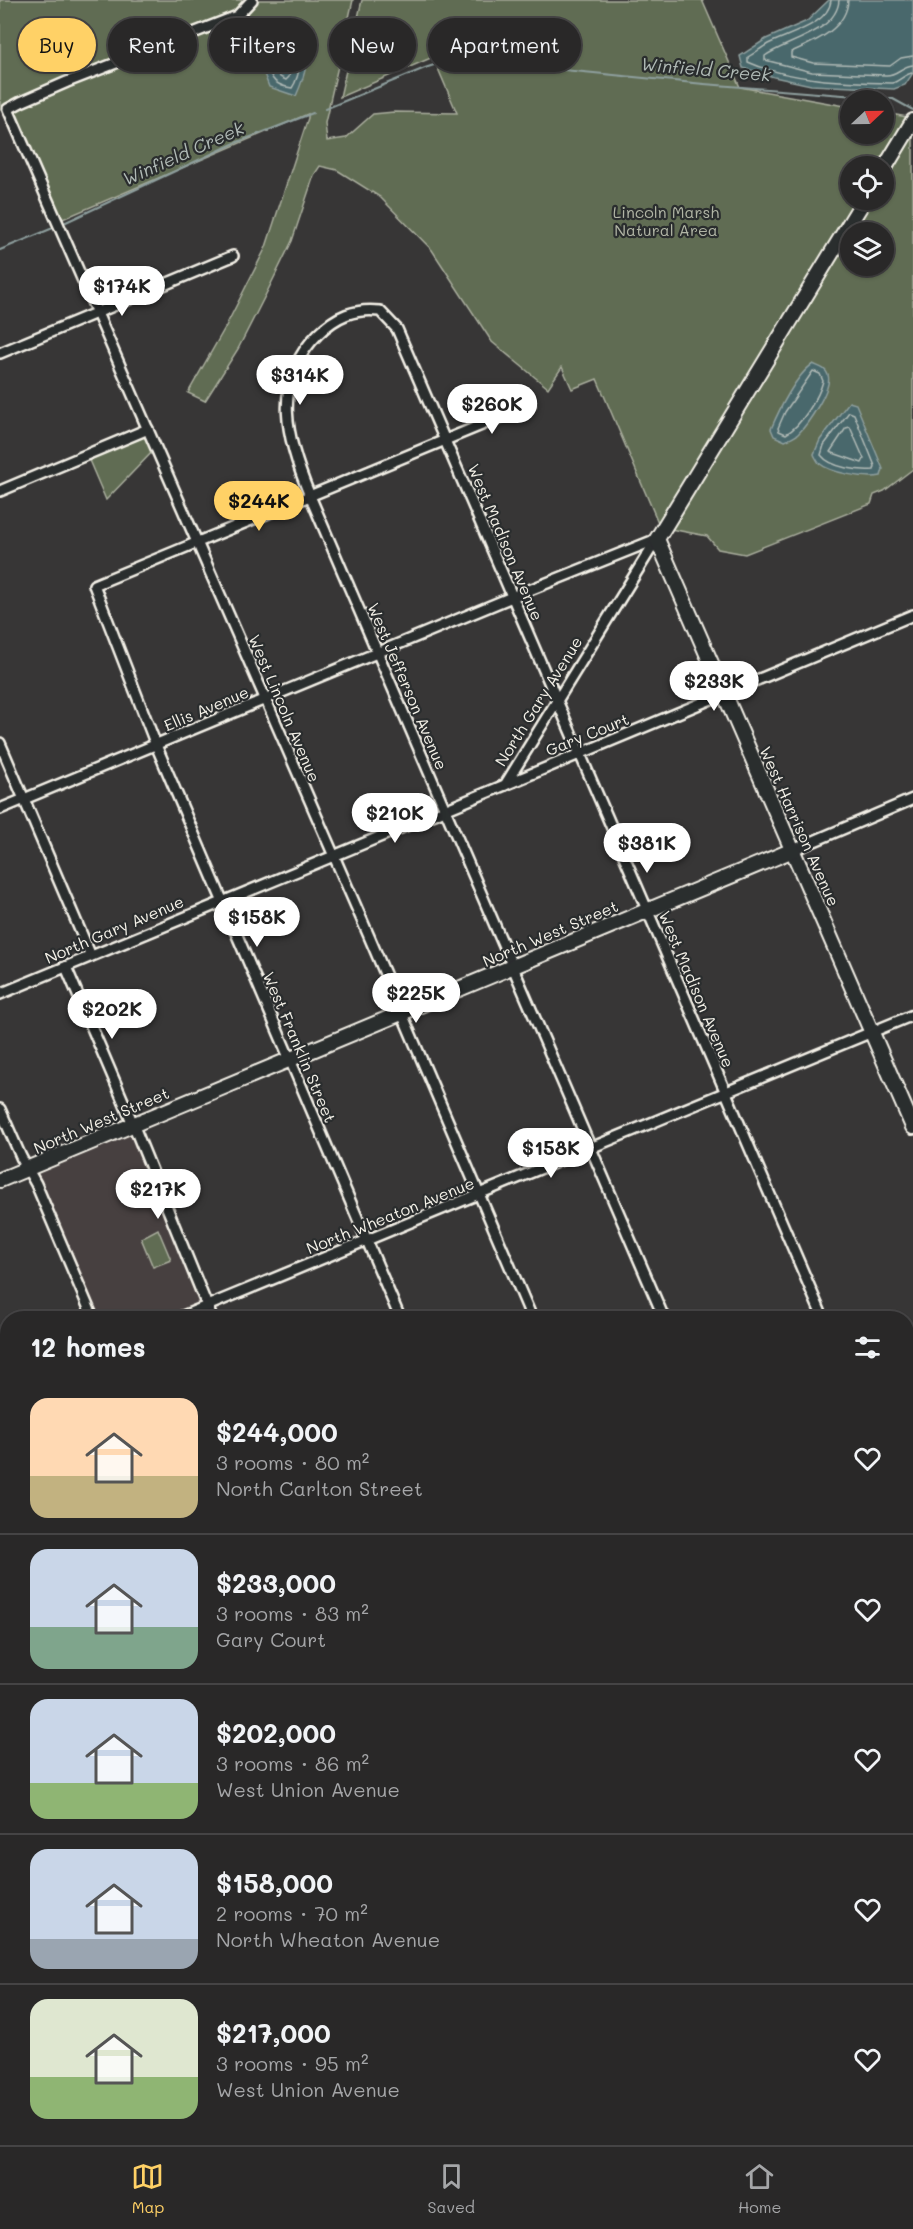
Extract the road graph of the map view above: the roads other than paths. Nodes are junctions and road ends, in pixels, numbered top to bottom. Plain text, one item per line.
1 (252, 0) edge
2 (913, 121) edge
3 (892, 156) edge
4 (858, 210) edge
5 (233, 256) dead end
6 (97, 312) junction
7 (0, 353) edge
8 (530, 405) dead end
9 (148, 429) junction
10 (445, 440) junction
11 (0, 491) edge
12 (310, 496) junction
13 (657, 539) junction
14 (197, 543) junction
15 (512, 597) junction
16 (913, 615) edge
17 (377, 653) junction
18 (724, 694) junction
19 (265, 699) junction
20 (558, 701) junction
21 (0, 743) edge
22 (156, 745) junction
23 (580, 753) junction
24 (505, 784) junction
25 (24, 799) junction
26 (913, 799) edge
27 (0, 809) edge
28 (445, 809) junction
29 (793, 850) junction
30 (333, 856) junction
31 (223, 902) junction
32 (648, 910) junction
33 (92, 956) junction
34 (66, 967) junction
35 (513, 967) junction
36 (0, 994) edge
37 (401, 1013) junction
38 (913, 1015) edge
39 (872, 1032) junction
40 (289, 1060) junction
41 (725, 1093) junction
42 (0, 1109) edge
43 (133, 1124) junction
44 (913, 1127) edge
45 (591, 1149) junction
46 (27, 1169) junction
47 (0, 1180) edge
48 (480, 1194) junction
49 (367, 1240) junction
50 (207, 1307) junction
51 (90, 1311) edge
52 (196, 1311) edge
53 (209, 1311) edge
54 (397, 1311) edge
55 (529, 1311) edge
56 (661, 1311) edge
57 (820, 1311) edge

1 - 6 street, West Lincoln Avenue
2 - 3 street
4 - 13 street, North Gary Avenue
5 - 6 street
6 - 7 street
6 - 9 street, West Lincoln Avenue
8 - 10 street
9 - 11 street
9 - 14 street, West Lincoln Avenue
10 - 12 street
10 - 12 street, West Madison Avenue
10 - 15 street, West Madison Avenue
12 - 14 street
12 - 17 street, West Jefferson Avenue
13 - 15 street, Ellis Avenue
13 - 18 street, West Harrison Avenue
13 - 20 street, North Gary Avenue
14 - 19 street, West Lincoln Avenue
14 - 22 street, West Franklin Street
15 - 17 street, Ellis Avenue
15 - 20 street, West Madison Avenue
16 - 18 street, Gary Court
17 - 19 street, Ellis Avenue
17 - 28 street, West Jefferson Avenue
18 - 23 street, Gary Court
18 - 29 street, West Harrison Avenue
19 - 22 street, Ellis Avenue
19 - 30 street, West Lincoln Avenue
20 - 23 street, West Madison Avenue
20 - 24 street, North Gary Avenue
21 - 25 street
22 - 25 street, Ellis Avenue
22 - 31 street, West Franklin Street
23 - 24 street, Gary Court
23 - 32 street, West Madison Avenue
24 - 28 street, North Gary Avenue
25 - 27 street, Ellis Avenue
25 - 33 street
26 - 29 street, North West Street
28 - 30 street, North Gary Avenue
28 - 35 street, West Jefferson Avenue
29 - 32 street, North West Street
29 - 39 street, West Harrison Avenue
30 - 31 street, North Gary Avenue
30 - 37 street, West Lincoln Avenue
31 - 33 street, North Gary Avenue
31 - 40 street, West Franklin Street
32 - 35 street, North West Street
32 - 41 street, West Madison Avenue
33 - 34 street, North Gary Avenue
34 - 36 street, North Gary Avenue
34 - 43 street
35 - 37 street, North West Street
35 - 45 street, West Jefferson Avenue
37 - 40 street, North West Street
37 - 48 street, West Lincoln Avenue
38 - 39 street, North Wheaton Avenue
39 - 41 street, North Wheaton Avenue
39 - 44 street, West Harrison Avenue
40 - 43 street, North West Street
40 - 49 street, West Franklin Street
41 - 45 street, North Wheaton Avenue
41 - 57 street, West Madison Avenue
42 - 46 street
43 - 46 street, North West Street
43 - 50 street
45 - 48 street, North Wheaton Avenue
45 - 56 street, West Jefferson Avenue
46 - 47 street, North West Street
46 - 51 street
48 - 49 street, North Wheaton Avenue
48 - 55 street, West Lincoln Avenue
49 - 50 street, North Wheaton Avenue
49 - 54 street, West Franklin Street
50 - 52 street, North Wheaton Avenue
50 - 53 street

